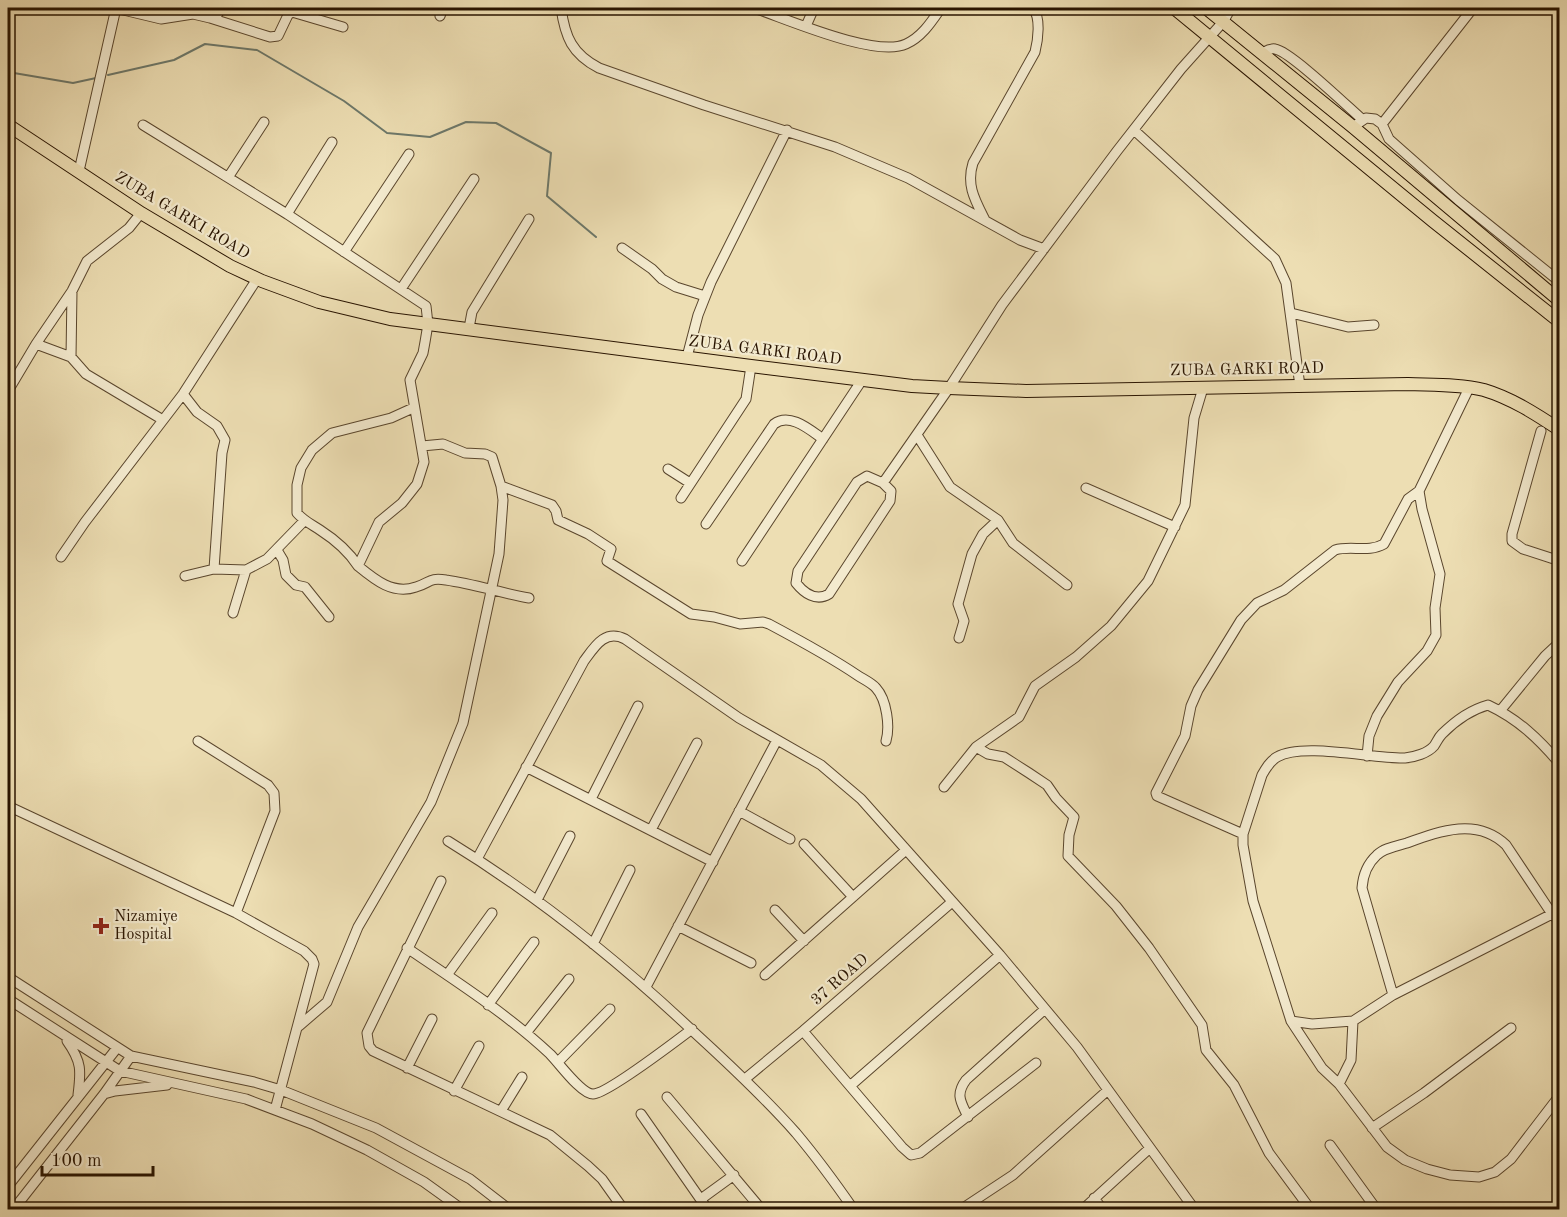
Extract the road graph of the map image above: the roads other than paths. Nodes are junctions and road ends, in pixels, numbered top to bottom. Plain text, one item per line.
1 (116, 8) edge
2 (221, 8) edge
3 (561, 8) edge
4 (754, 8) edge
5 (814, 8) edge
6 (941, 8) edge
7 (1034, 8) edge
8 (1174, 8) edge
9 (1206, 8) edge
10 (1230, 8) edge
11 (1473, 8) edge
12 (210, 18) junction
13 (1223, 22) junction
14 (806, 26) junction
15 (343, 27) dead end
16 (1210, 38) junction
17 (264, 122) dead end
18 (1358, 124) junction
19 (1382, 124) junction
20 (8, 125) edge
21 (143, 125) dead end
22 (787, 130) junction
23 (1135, 130) junction
24 (332, 142) dead end
25 (409, 154) dead end
26 (79, 171) junction
27 (228, 176) junction
28 (474, 179) dead end
29 (141, 213) junction
30 (287, 214) junction
31 (529, 219) dead end
32 (985, 220) junction
33 (622, 248) dead end
34 (1044, 249) junction
35 (344, 252) junction
36 (257, 279) junction
37 (1560, 282) edge
38 (401, 289) junction
39 (72, 291) junction
40 (705, 296) junction
41 (1560, 301) edge
42 (1291, 313) junction
43 (1560, 322) edge
44 (428, 324) junction
45 (1374, 325) dead end
46 (469, 328) junction
47 (36, 344) junction
48 (72, 357) junction
49 (687, 357) junction
50 (751, 366) junction
51 (862, 380) junction
52 (1300, 386) junction
53 (949, 388) junction
54 (1203, 388) junction
55 (1470, 388) junction
56 (8, 391) edge
57 (183, 394) junction
58 (413, 408) junction
59 (163, 420) junction
60 (1560, 430) edge
61 (1541, 431) dead end
62 (917, 435) junction
63 (823, 439) junction
64 (422, 446) junction
65 (668, 469) dead end
66 (690, 483) junction
67 (883, 483) junction
68 (501, 486) junction
69 (1086, 488) dead end
70 (1419, 491) junction
71 (681, 498) dead end
72 (998, 520) junction
73 (304, 521) junction
74 (706, 524) dead end
75 (1175, 527) junction
76 (277, 550) junction
77 (61, 557) dead end
78 (742, 561) dead end
79 (1560, 561) edge
80 (358, 566) junction
81 (214, 569) junction
82 (246, 570) junction
83 (185, 576) dead end
84 (1067, 585) dead end
85 (490, 590) junction
86 (529, 598) dead end
87 (233, 613) dead end
88 (329, 617) dead end
89 (959, 638) dead end
90 (1560, 642) edge
91 (638, 706) dead end
92 (1500, 711) junction
93 (777, 740) junction
94 (198, 741) dead end
95 (886, 741) dead end
96 (697, 743) dead end
97 (976, 747) junction
98 (1367, 756) junction
99 (1560, 764) edge
100 (526, 767) junction
101 (944, 787) dead end
102 (591, 799) junction
103 (8, 806) edge
104 (739, 811) junction
105 (651, 830) junction
106 (1243, 834) junction
107 (570, 836) dead end
108 (790, 839) dead end
109 (448, 841) dead end
110 (804, 844) dead end
111 (906, 850) junction
112 (477, 859) junction
113 (713, 862) junction
114 (630, 870) dead end
115 (441, 881) dead end
116 (853, 897) junction
117 (537, 900) junction
118 (952, 902) junction
119 (775, 910) dead end
120 (236, 913) junction
121 (492, 913) dead end
122 (1552, 914) junction
123 (1560, 922) edge
124 (678, 926) junction
125 (804, 941) junction
126 (534, 942) dead end
127 (593, 944) junction
128 (407, 948) junction
129 (1000, 955) junction
130 (751, 963) dead end
131 (447, 975) junction
132 (765, 975) dead end
133 (8, 977) edge
134 (569, 979) dead end
135 (646, 987) junction
136 (1393, 995) junction
137 (8, 999) edge
138 (488, 1005) junction
139 (610, 1009) dead end
140 (1045, 1009) junction
141 (432, 1019) dead end
142 (1292, 1021) junction
143 (1353, 1021) junction
144 (298, 1026) junction
145 (1511, 1028) dead end
146 (692, 1029) junction
147 (803, 1031) junction
148 (526, 1033) junction
149 (62, 1035) junction
150 (478, 1046) dead end
151 (117, 1048) junction
152 (131, 1056) junction
153 (558, 1062) junction
154 (105, 1063) junction
155 (1036, 1063) dead end
156 (407, 1068) junction
157 (120, 1071) junction
158 (522, 1077) dead end
159 (745, 1079) junction
160 (176, 1084) junction
161 (1339, 1084) junction
162 (850, 1086) junction
163 (281, 1090) junction
164 (454, 1090) junction
165 (1108, 1090) junction
166 (104, 1094) junction
167 (1560, 1095) edge
168 (78, 1097) junction
169 (667, 1097) dead end
170 (275, 1110) junction
171 (501, 1111) junction
172 (641, 1114) dead end
173 (968, 1117) junction
174 (1372, 1128) junction
175 (1330, 1145) dead end
176 (1150, 1148) junction
177 (734, 1175) junction
178 (8, 1186) edge
179 (1094, 1198) junction
180 (701, 1199) junction
181 (13, 1209) edge
182 (463, 1209) edge
183 (510, 1209) edge
184 (624, 1209) edge
185 (708, 1209) edge
186 (762, 1209) edge
187 (854, 1209) edge
188 (960, 1209) edge
189 (1082, 1209) edge
190 (1102, 1209) edge
191 (1195, 1209) edge
192 (1311, 1209) edge
193 (1377, 1209) edge

1 - 12 street
1 - 26 street
2 - 12 street
3 - 22 street
4 - 14 street
5 - 14 street
6 - 14 street
7 - 32 street
8 - 16 main road
9 - 13 main road
10 - 13 street
11 - 19 street
12 - 15 street
13 - 16 street
13 - 18 main road
16 - 23 street
16 - 43 main road
17 - 27 street
18 - 19 street
18 - 41 main road
19 - 37 street
20 - 26 main road, ZUBA GARKI ROAD
21 - 27 street
22 - 32 street
22 - 40 street
23 - 34 street
23 - 42 street
24 - 30 street
25 - 35 street
26 - 29 main road, ZUBA GARKI ROAD
27 - 30 street
28 - 38 street
29 - 36 main road, ZUBA GARKI ROAD
29 - 39 street
30 - 35 street
31 - 46 street
32 - 34 street
33 - 40 street
34 - 53 street
35 - 38 street
36 - 44 main road, ZUBA GARKI ROAD
36 - 57 street
38 - 44 street
39 - 47 street
39 - 48 street
40 - 49 street
42 - 45 street
42 - 52 street
44 - 46 main road, ZUBA GARKI ROAD
44 - 58 street
46 - 49 main road, ZUBA GARKI ROAD
47 - 48 street
47 - 56 street
48 - 59 street
49 - 50 main road, ZUBA GARKI ROAD
50 - 51 main road, ZUBA GARKI ROAD
50 - 66 street
51 - 53 main road, ZUBA GARKI ROAD
51 - 63 street
52 - 54 main road, ZUBA GARKI ROAD
52 - 55 main road, ZUBA GARKI ROAD
53 - 54 main road, ZUBA GARKI ROAD
53 - 62 street
54 - 75 street
55 - 60 main road, ZUBA GARKI ROAD
55 - 70 street
57 - 59 street
57 - 81 street
58 - 64 street
58 - 73 street
59 - 77 street
61 - 79 street
62 - 67 street
62 - 72 street
63 - 74 street
63 - 78 street
64 - 68 street
64 - 80 street
65 - 66 street
66 - 71 street
67 - 67 street
68 - 85 street
68 - 95 street
69 - 75 street
70 - 98 street
70 - 106 street
72 - 84 street
72 - 89 street
73 - 76 street
73 - 80 street
75 - 97 street
76 - 82 street
76 - 88 street
80 - 85 street
81 - 82 street
81 - 83 street
82 - 87 street
85 - 86 street
85 - 144 street
90 - 92 street
91 - 102 street
92 - 98 street
92 - 99 street
93 - 100 street
93 - 104 street
93 - 111 street
94 - 120 street
96 - 105 street
97 - 101 street
97 - 192 street
98 - 106 street
100 - 102 street
100 - 112 street
102 - 105 street
103 - 120 street
104 - 108 street
104 - 113 street
105 - 113 street
106 - 142 street
107 - 117 street
109 - 112 street
110 - 116 street
111 - 116 street
111 - 118 street
112 - 117 street
113 - 124 street
114 - 127 street
115 - 128 street
116 - 125 street
117 - 127 street
118 - 129 street
118 - 147 street, 37 ROAD
119 - 125 street
120 - 144 street
121 - 131 street
122 - 123 street
122 - 136 street
122 - 136 street
124 - 130 street
124 - 135 street
125 - 132 street
126 - 138 street
127 - 135 street
128 - 131 street
128 - 156 street
129 - 140 street
129 - 162 street
131 - 138 street
133 - 151 street
134 - 148 street
135 - 146 street
136 - 143 street
137 - 149 street
138 - 148 street
139 - 153 street
140 - 165 street
140 - 173 street
141 - 156 street
142 - 143 street
142 - 161 street
143 - 161 street
144 - 163 street
145 - 174 street
146 - 153 street
146 - 159 street
147 - 159 street, 37 ROAD
147 - 162 street
148 - 153 street
149 - 154 street
149 - 168 street
150 - 164 street
151 - 152 street
151 - 154 street
152 - 157 street
152 - 163 street
154 - 157 street
154 - 168 street
155 - 173 street
156 - 164 street
157 - 160 street
157 - 166 street
158 - 171 street
159 - 187 street
160 - 166 street
160 - 170 street
161 - 174 street
162 - 173 street
163 - 170 street
163 - 183 street
164 - 171 street
165 - 176 street
165 - 188 street
166 - 181 street
167 - 174 street
168 - 178 street
169 - 177 street
170 - 182 street
171 - 184 street
172 - 180 street
175 - 193 street
176 - 179 street
176 - 191 street
177 - 180 street
177 - 186 street
179 - 189 street
179 - 190 street
180 - 185 street

